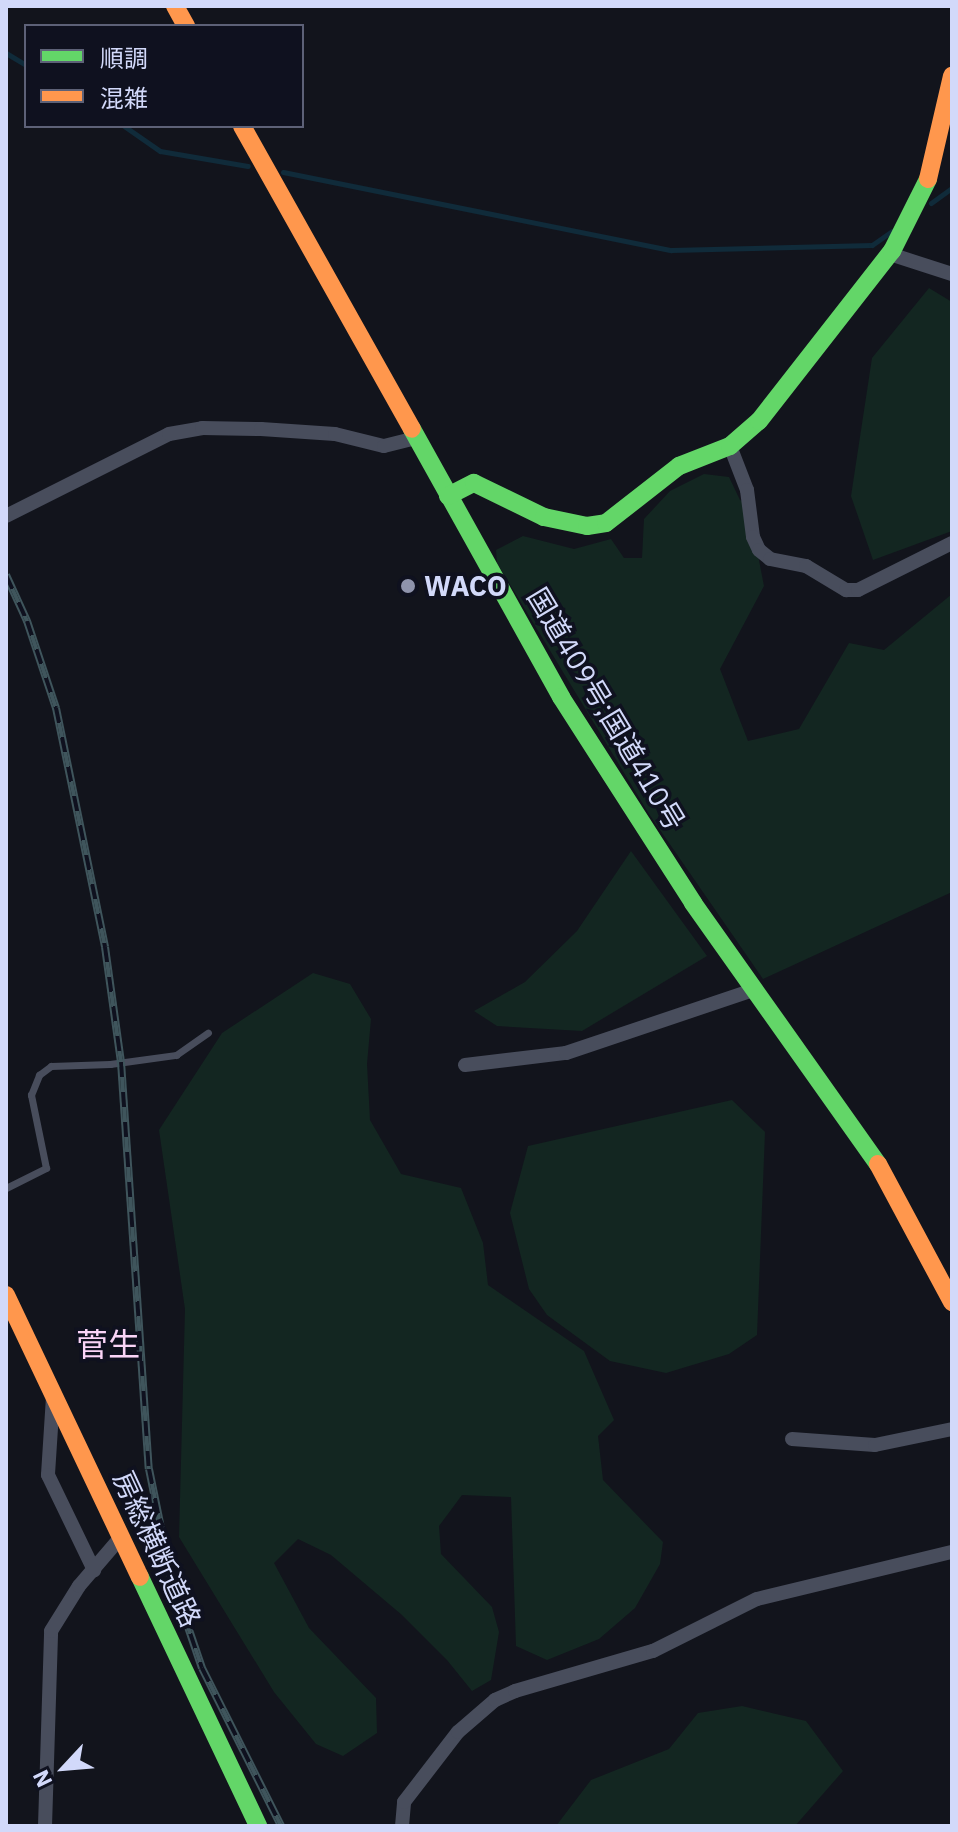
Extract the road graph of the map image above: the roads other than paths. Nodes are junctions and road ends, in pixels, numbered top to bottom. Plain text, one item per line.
1 (175, 6) edge
2 (185, 24) edge
3 (952, 76) edge
4 (243, 128) edge
5 (890, 254) junction
6 (952, 274) edge
7 (416, 438) junction
8 (730, 446) junction
9 (448, 496) junction
10 (6, 516) edge
11 (952, 543) edge
12 (753, 990) junction
13 (208, 1033) dead end
14 (465, 1065) dead end
15 (6, 1188) edge
16 (6, 1295) edge
17 (952, 1302) edge
18 (53, 1396) junction
19 (952, 1429) edge
20 (792, 1439) dead end
21 (121, 1537) junction
22 (952, 1552) edge
23 (94, 1570) junction
24 (45, 1826) edge
25 (258, 1826) edge
26 (402, 1826) edge

1 - 2 main road
3 - 5 main road
4 - 7 main road, 国道409号;国道410号
5 - 6 street
5 - 8 main road
7 - 9 main road, 国道409号;国道410号
7 - 10 street
8 - 9 main road
8 - 11 street
9 - 12 main road, 国道409号;国道410号
12 - 14 street
12 - 17 main road, 国道409号;国道410号
13 - 15 lane
16 - 18 main road, 房総横断道路
18 - 21 main road, 房総横断道路
18 - 23 street
19 - 20 street
21 - 23 street
21 - 25 main road, 房総横断道路
22 - 26 street
23 - 24 street

